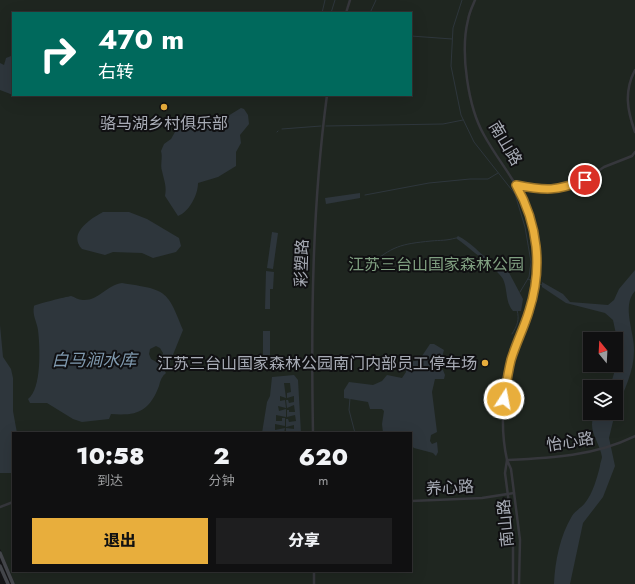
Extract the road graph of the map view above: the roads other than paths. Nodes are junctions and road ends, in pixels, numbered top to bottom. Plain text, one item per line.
1 (350, 0) edge
2 (475, 0) edge
3 (346, 12) edge
4 (635, 70) edge
5 (327, 96) edge
6 (635, 132) edge
7 (635, 152) edge
8 (516, 185) junction
9 (313, 432) edge
10 (635, 436) edge
11 (507, 460) junction
12 (514, 493) junction
13 (508, 494) junction
14 (412, 501) edge
15 (12, 502) edge
16 (0, 506) edge
17 (0, 553) edge
18 (0, 566) edge
19 (314, 572) edge
20 (8, 584) edge
21 (13, 584) edge
22 (314, 584) edge
23 (513, 584) edge
24 (519, 584) edge

1 - 3 street
2 - 8 street, 南山路
4 - 6 street
5 - 9 street, 彩塑路
7 - 8 street
8 - 11 street, 南山路
10 - 11 street, 怡心路
11 - 12 street, 南山路
11 - 13 street, 南山路
12 - 13 street, 养心路
12 - 24 street, 南山路
13 - 14 street, 养心路
13 - 23 street, 南山路
15 - 16 street
17 - 21 main road
18 - 20 main road
19 - 22 street

